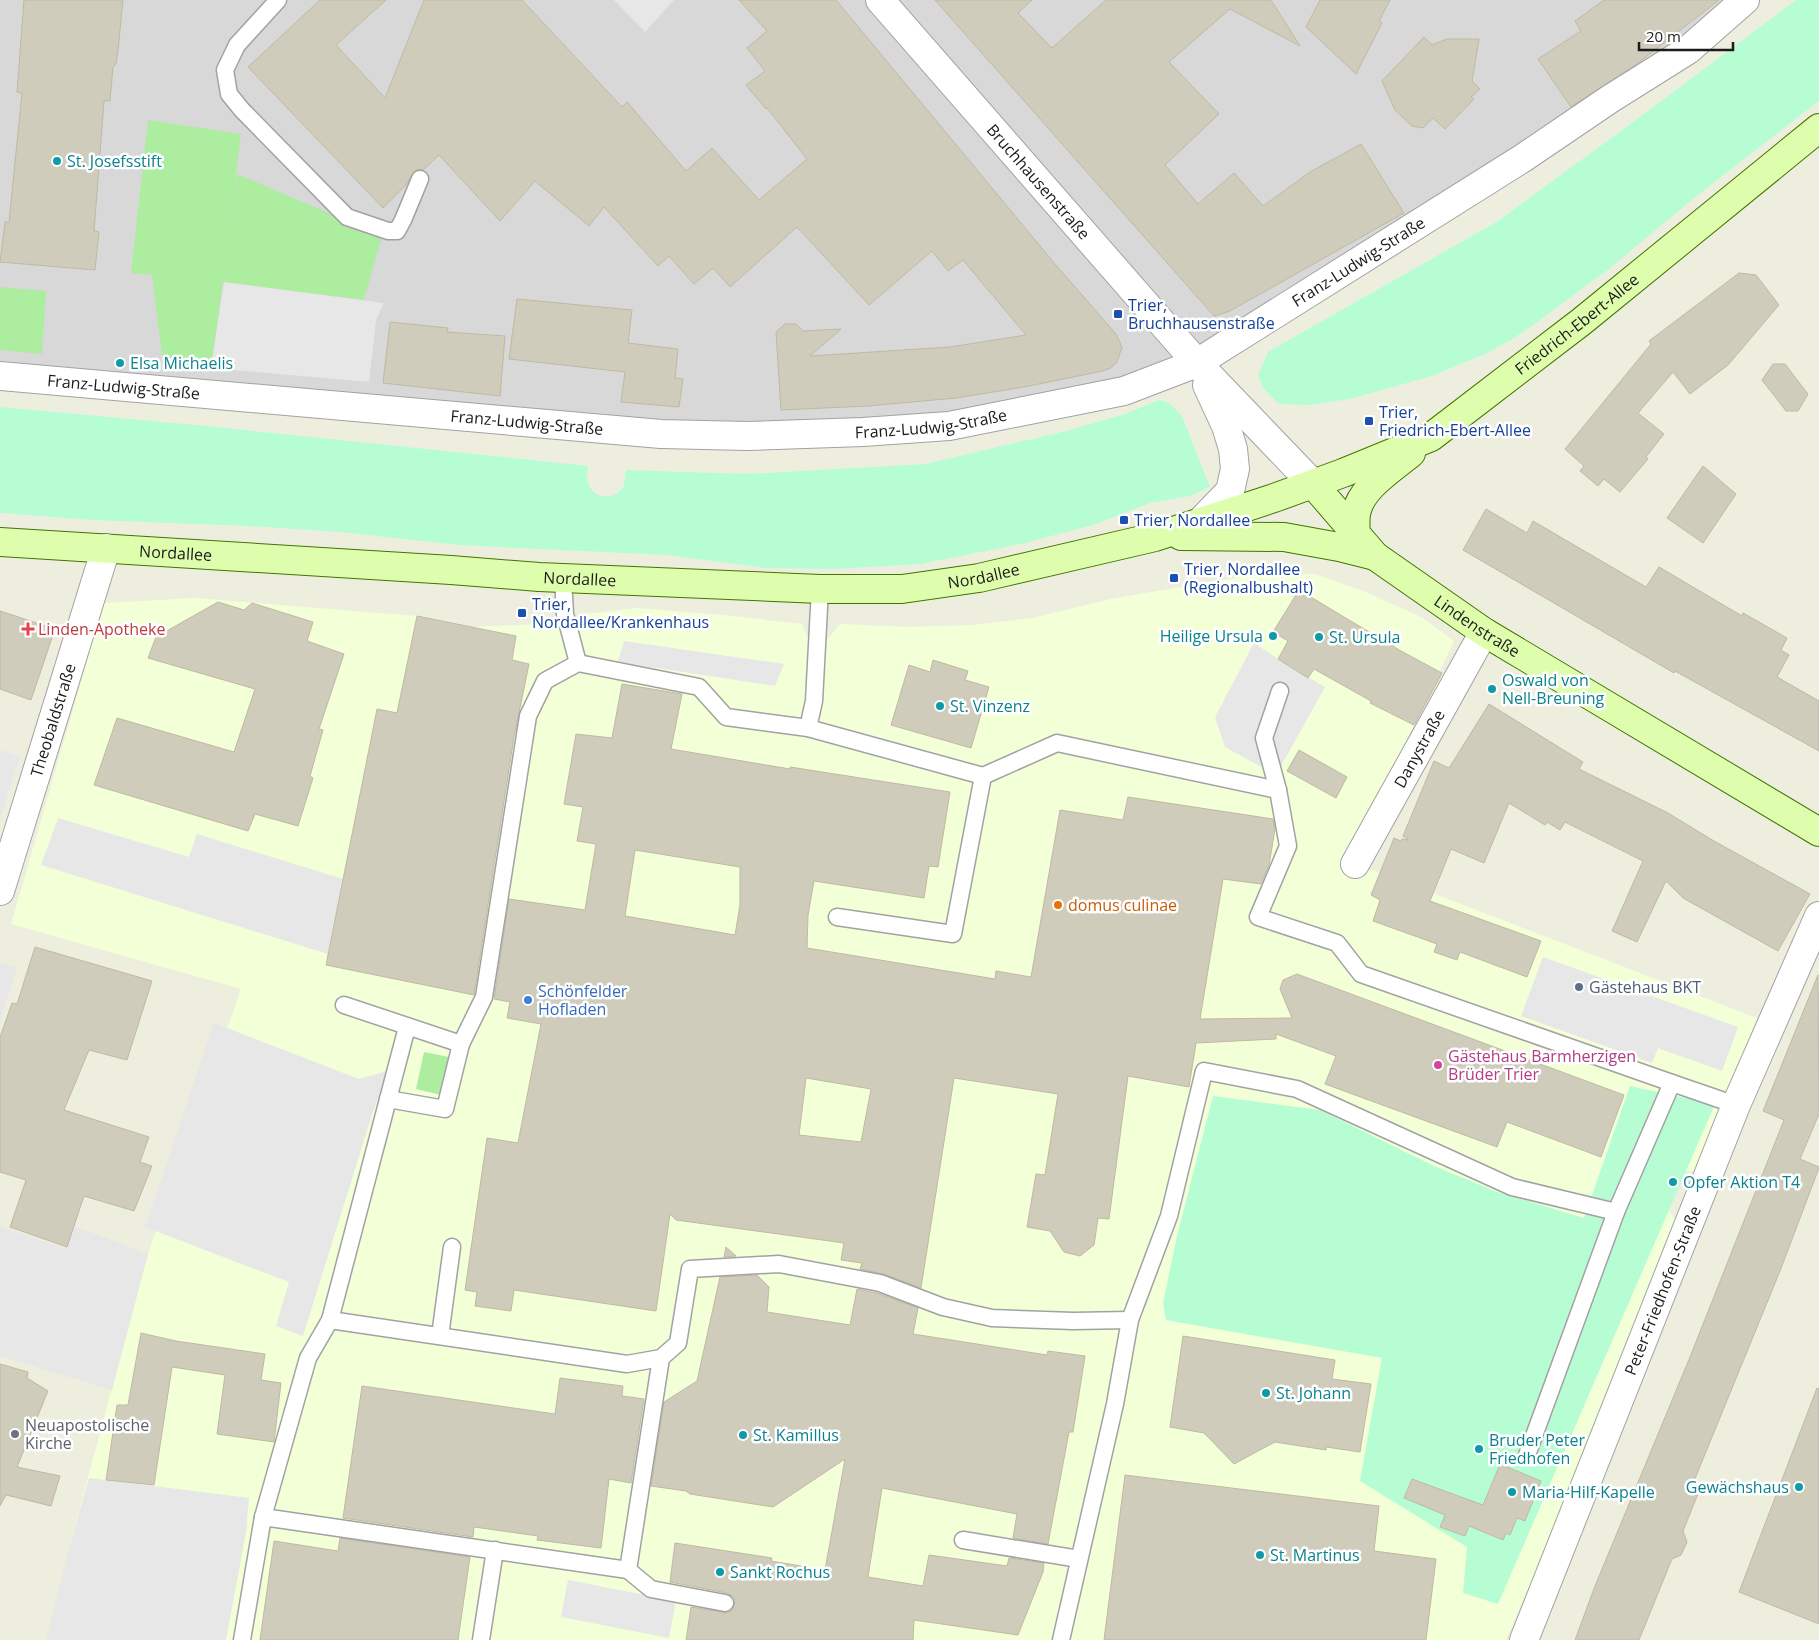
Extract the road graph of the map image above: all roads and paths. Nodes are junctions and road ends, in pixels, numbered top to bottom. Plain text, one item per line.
1 (278, 0) edge
2 (880, 0) edge
3 (1745, 0) edge
4 (1818, 132) edge
5 (420, 179) dead end
6 (1197, 363) junction
7 (0, 376) edge
8 (1431, 437) junction
9 (1313, 484) junction
10 (1201, 521) junction
11 (1356, 534) junction
12 (1155, 537) junction
13 (0, 542) edge
14 (106, 548) junction
15 (1375, 556) junction
16 (563, 579) junction
17 (820, 590) junction
18 (1484, 632) junction
19 (578, 663) junction
20 (1280, 691) dead end
21 (808, 728) junction
22 (983, 776) junction
23 (1278, 790) junction
24 (1819, 832) edge
25 (1355, 864) dead end
26 (0, 891) edge
27 (1819, 916) edge
28 (837, 917) dead end
29 (344, 1005) dead end
30 (407, 1027) junction
31 (462, 1044) junction
32 (1672, 1083) junction
33 (388, 1099) junction
34 (1736, 1105) junction
35 (1616, 1212) junction
36 (452, 1247) dead end
37 (330, 1320) junction
38 (1130, 1320) junction
39 (440, 1336) junction
40 (662, 1358) junction
41 (1527, 1455) dead end
42 (263, 1517) junction
43 (963, 1540) dead end
44 (495, 1550) junction
45 (1079, 1559) junction
46 (628, 1570) junction
47 (725, 1603) dead end
48 (242, 1640) edge
49 (481, 1640) edge
50 (1061, 1640) edge
51 (1524, 1640) edge

1 - 5 lane
2 - 6 street, Bruchhausenstraße
3 - 6 street, Franz-Ludwig-Straße
4 - 8 main road, Friedrich-Ebert-Allee
6 - 7 street, Franz-Ludwig-Straße
6 - 9 street, Bruchhausenstraße
6 - 10 street, Bruchhausenstraße
8 - 9 main road, Friedrich-Ebert-Allee
8 - 11 main road
9 - 10 main road, Nordallee
9 - 11 main road, Lindenstraße
10 - 12 main road, Nordallee
11 - 15 main road, Lindenstraße
12 - 15 main road, Nordallee
12 - 17 main road, Nordallee
13 - 14 main road, Nordallee
14 - 16 main road, Nordallee
14 - 26 street, Theobaldstraße
15 - 18 main road, Lindenstraße
16 - 17 main road, Nordallee
16 - 19 lane
17 - 21 lane
18 - 24 main road, Lindenstraße
18 - 25 street, Danystraße
19 - 21 lane
19 - 31 lane
20 - 23 lane
21 - 22 lane
22 - 23 lane
22 - 28 lane
23 - 32 lane
27 - 34 street, Peter-Friedhofen-Straße
29 - 30 lane
30 - 31 lane
30 - 33 lane
31 - 33 lane
32 - 34 lane
32 - 35 lane
33 - 37 lane
34 - 51 street, Peter-Friedhofen-Straße
35 - 38 lane
35 - 41 lane
36 - 39 lane
37 - 39 lane
37 - 42 lane
38 - 40 lane
38 - 45 lane
39 - 40 lane
40 - 46 lane
42 - 44 lane
42 - 48 lane
43 - 45 lane
44 - 46 lane
44 - 49 lane
45 - 50 lane
46 - 47 lane

